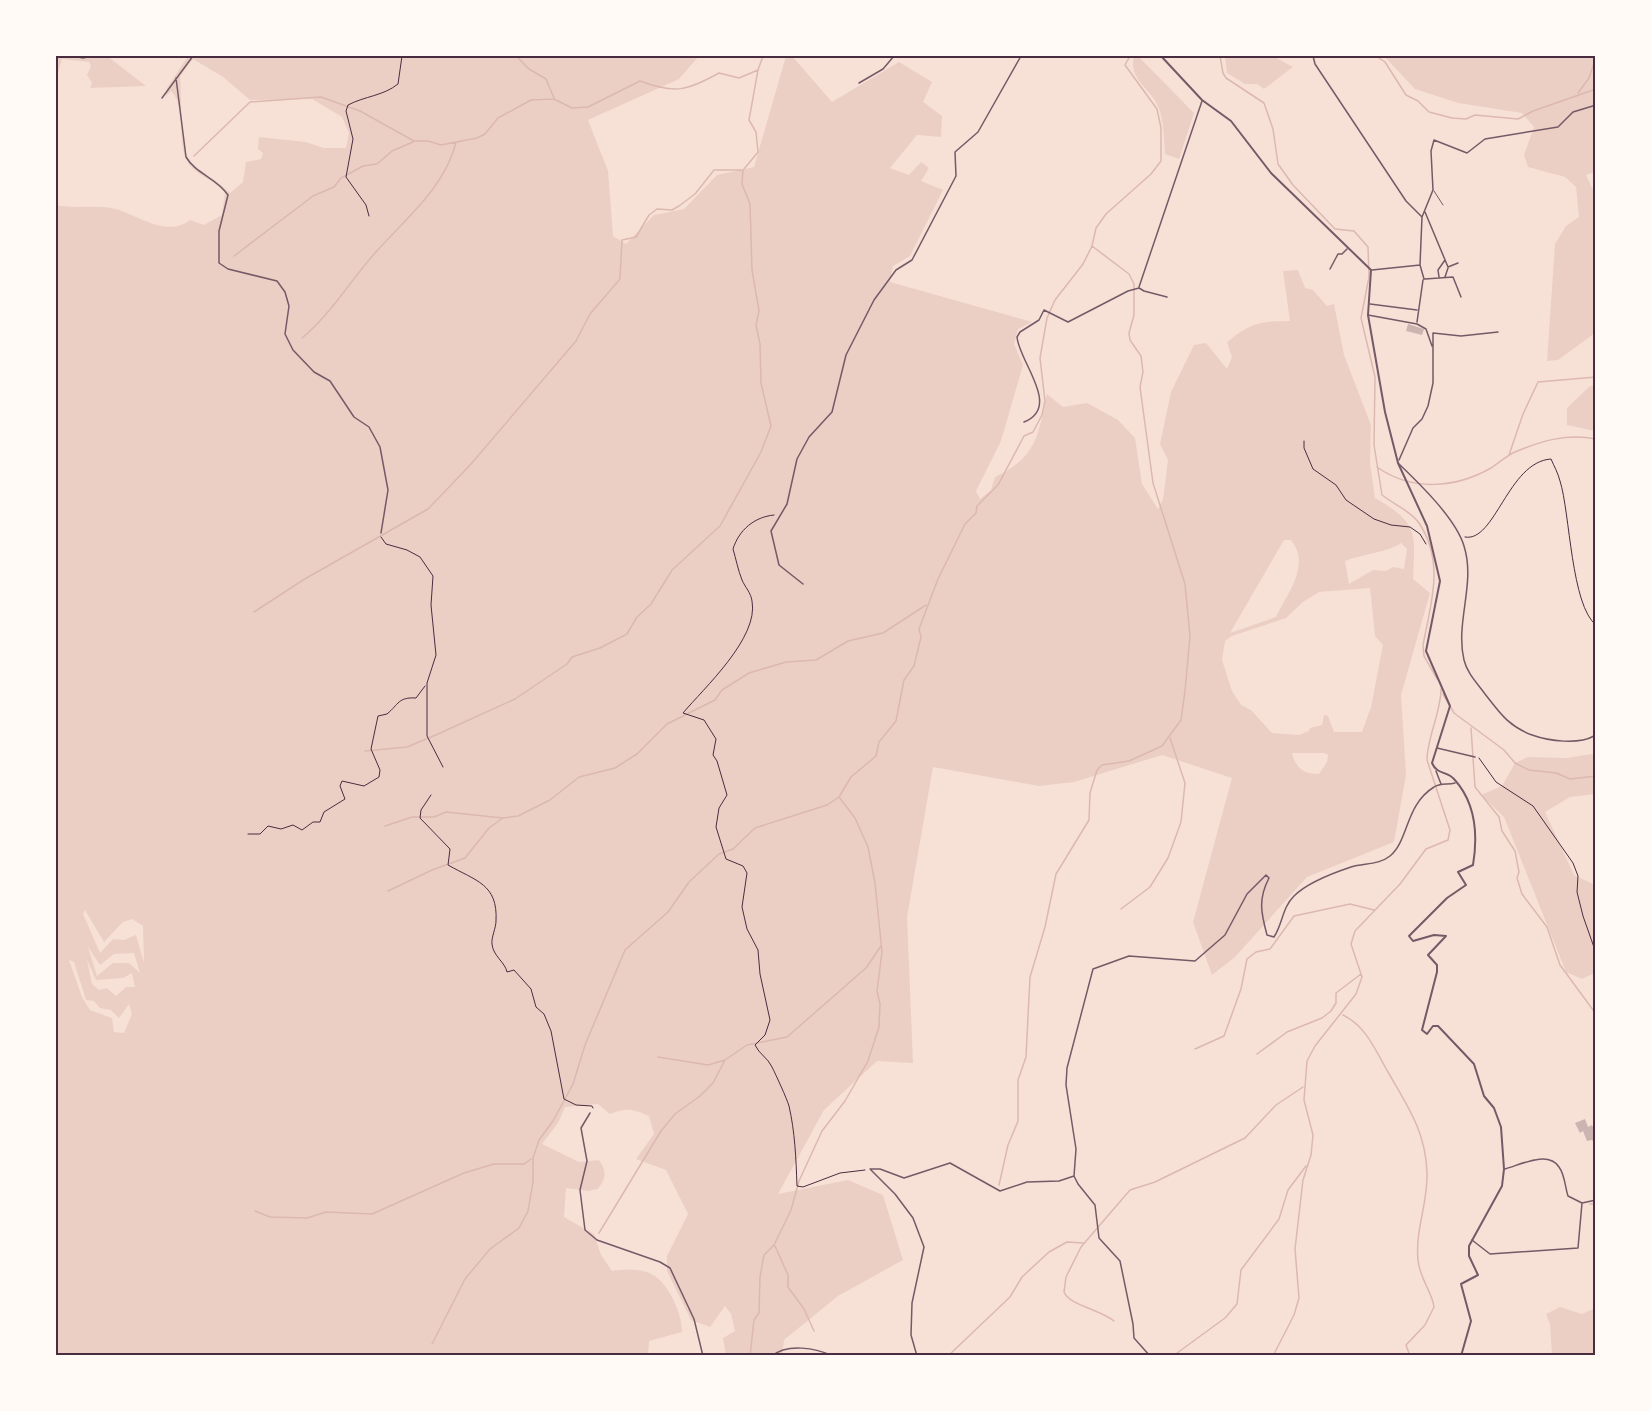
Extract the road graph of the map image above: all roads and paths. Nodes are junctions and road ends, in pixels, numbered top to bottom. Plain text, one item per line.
1 (63, 56) edge
2 (68, 56) edge
3 (96, 56) edge
4 (193, 56) edge
5 (402, 56) edge
6 (894, 56) edge
7 (1021, 56) edge
8 (1161, 56) edge
9 (1313, 56) edge
10 (56, 58) edge
11 (176, 78) junction
12 (859, 83) dead end
13 (171, 87) junction
14 (176, 91) junction
15 (162, 98) dead end
16 (1202, 100) junction
17 (1596, 105) edge
18 (1433, 190) junction
19 (1443, 205) dead end
20 (1424, 212) junction
21 (369, 216) dead end
22 (1422, 217) junction
23 (1347, 248) junction
24 (1445, 259) junction
25 (1458, 263) dead end
26 (1420, 265) junction
27 (1448, 267) junction
28 (1330, 269) dead end
29 (1371, 270) junction
30 (1445, 277) junction
31 (1439, 278) junction
32 (1424, 279) junction
33 (1139, 288) junction
34 (1167, 297) dead end
35 (1461, 297) dead end
36 (1368, 303) junction
37 (1417, 310) junction
38 (1368, 315) junction
39 (1417, 324) junction
40 (1498, 332) dead end
41 (1433, 346) junction
42 (1024, 422) dead end
43 (1304, 441) dead end
44 (1398, 463) junction
45 (780, 516) junction
46 (381, 533) joint
47 (1460, 535) junction
48 (1426, 544) dead end
49 (802, 584) dead end
50 (1596, 625) edge
51 (425, 686) dead end
52 (1594, 736) edge
53 (1436, 748) junction
54 (1475, 757) joint
55 (443, 767) dead end
56 (1436, 771) junction
57 (1456, 782) junction
58 (1439, 785) junction
59 (431, 795) dead end
60 (248, 834) dead end
61 (1596, 953) edge
62 (590, 1113) joint
63 (870, 1169) junction
64 (1504, 1169) junction
65 (1074, 1176) junction
66 (1596, 1200) edge
67 (1582, 1203) junction
68 (1472, 1240) junction
69 (703, 1356) edge
70 (772, 1356) edge
71 (833, 1356) edge
72 (917, 1356) edge
73 (1150, 1356) edge
74 (1461, 1356) edge

1 - 10 path
2 - 3 path
4 - 11 street
5 - 21 path
6 - 12 street
7 - 45 street
8 - 16 street
9 - 22 street
11 - 13 street
11 - 14 street
13 - 14 street
13 - 15 street
14 - 46 street
16 - 23 street
16 - 33 street
17 - 18 street
18 - 19 lane
18 - 20 street
20 - 22 street
20 - 24 street
22 - 26 street
23 - 28 street
23 - 29 street
24 - 27 street
24 - 31 street
25 - 27 street
26 - 29 street
26 - 32 street
27 - 30 street
29 - 36 street
30 - 31 street
30 - 35 street
31 - 32 street
32 - 37 street
33 - 34 street
33 - 42 street
36 - 37 street
36 - 38 street
37 - 39 street
38 - 39 street
38 - 44 street
39 - 41 street
40 - 41 street
41 - 44 street
43 - 48 path
44 - 47 street
44 - 53 street
45 - 49 street
45 - 63 path
46 - 55 path
47 - 50 path
47 - 52 street
51 - 60 path
53 - 54 street
53 - 56 street
54 - 61 path
56 - 57 street
56 - 58 street
57 - 58 street
57 - 64 street
58 - 65 street
59 - 62 path
62 - 69 street
63 - 65 street
63 - 72 street
64 - 67 street
64 - 68 street
65 - 73 street
66 - 67 street
67 - 68 street
68 - 74 street
70 - 71 street

